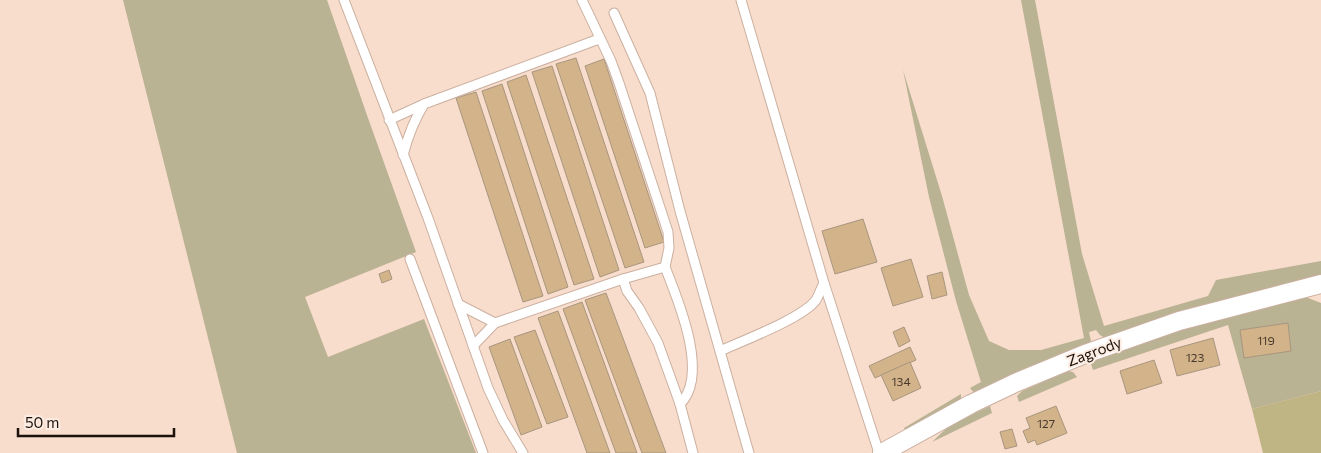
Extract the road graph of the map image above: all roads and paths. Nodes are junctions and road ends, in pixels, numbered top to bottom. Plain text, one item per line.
1 (344, 0) edge
2 (582, 0) edge
3 (741, 0) edge
4 (614, 13) dead end
5 (599, 39) junction
6 (424, 104) junction
7 (389, 120) junction
8 (403, 156) junction
9 (410, 260) dead end
10 (665, 267) junction
11 (623, 280) junction
12 (824, 282) junction
13 (1321, 284) edge
14 (458, 304) junction
15 (495, 323) junction
16 (473, 346) junction
17 (720, 350) junction
18 (680, 404) junction
19 (886, 452) edge
20 (483, 453) edge
21 (523, 453) edge
22 (692, 453) edge
23 (748, 453) edge

1 - 7 lane
2 - 5 lane
3 - 12 lane
4 - 17 lane
5 - 6 lane
5 - 10 lane
6 - 7 lane
6 - 8 lane
7 - 8 lane
8 - 14 lane
9 - 20 lane
10 - 11 lane
10 - 18 lane
11 - 15 lane
11 - 18 lane
12 - 17 lane
12 - 19 lane
13 - 19 street, Zagrody
14 - 15 lane
14 - 16 lane
15 - 16 lane
16 - 21 lane
17 - 23 lane
18 - 22 lane

